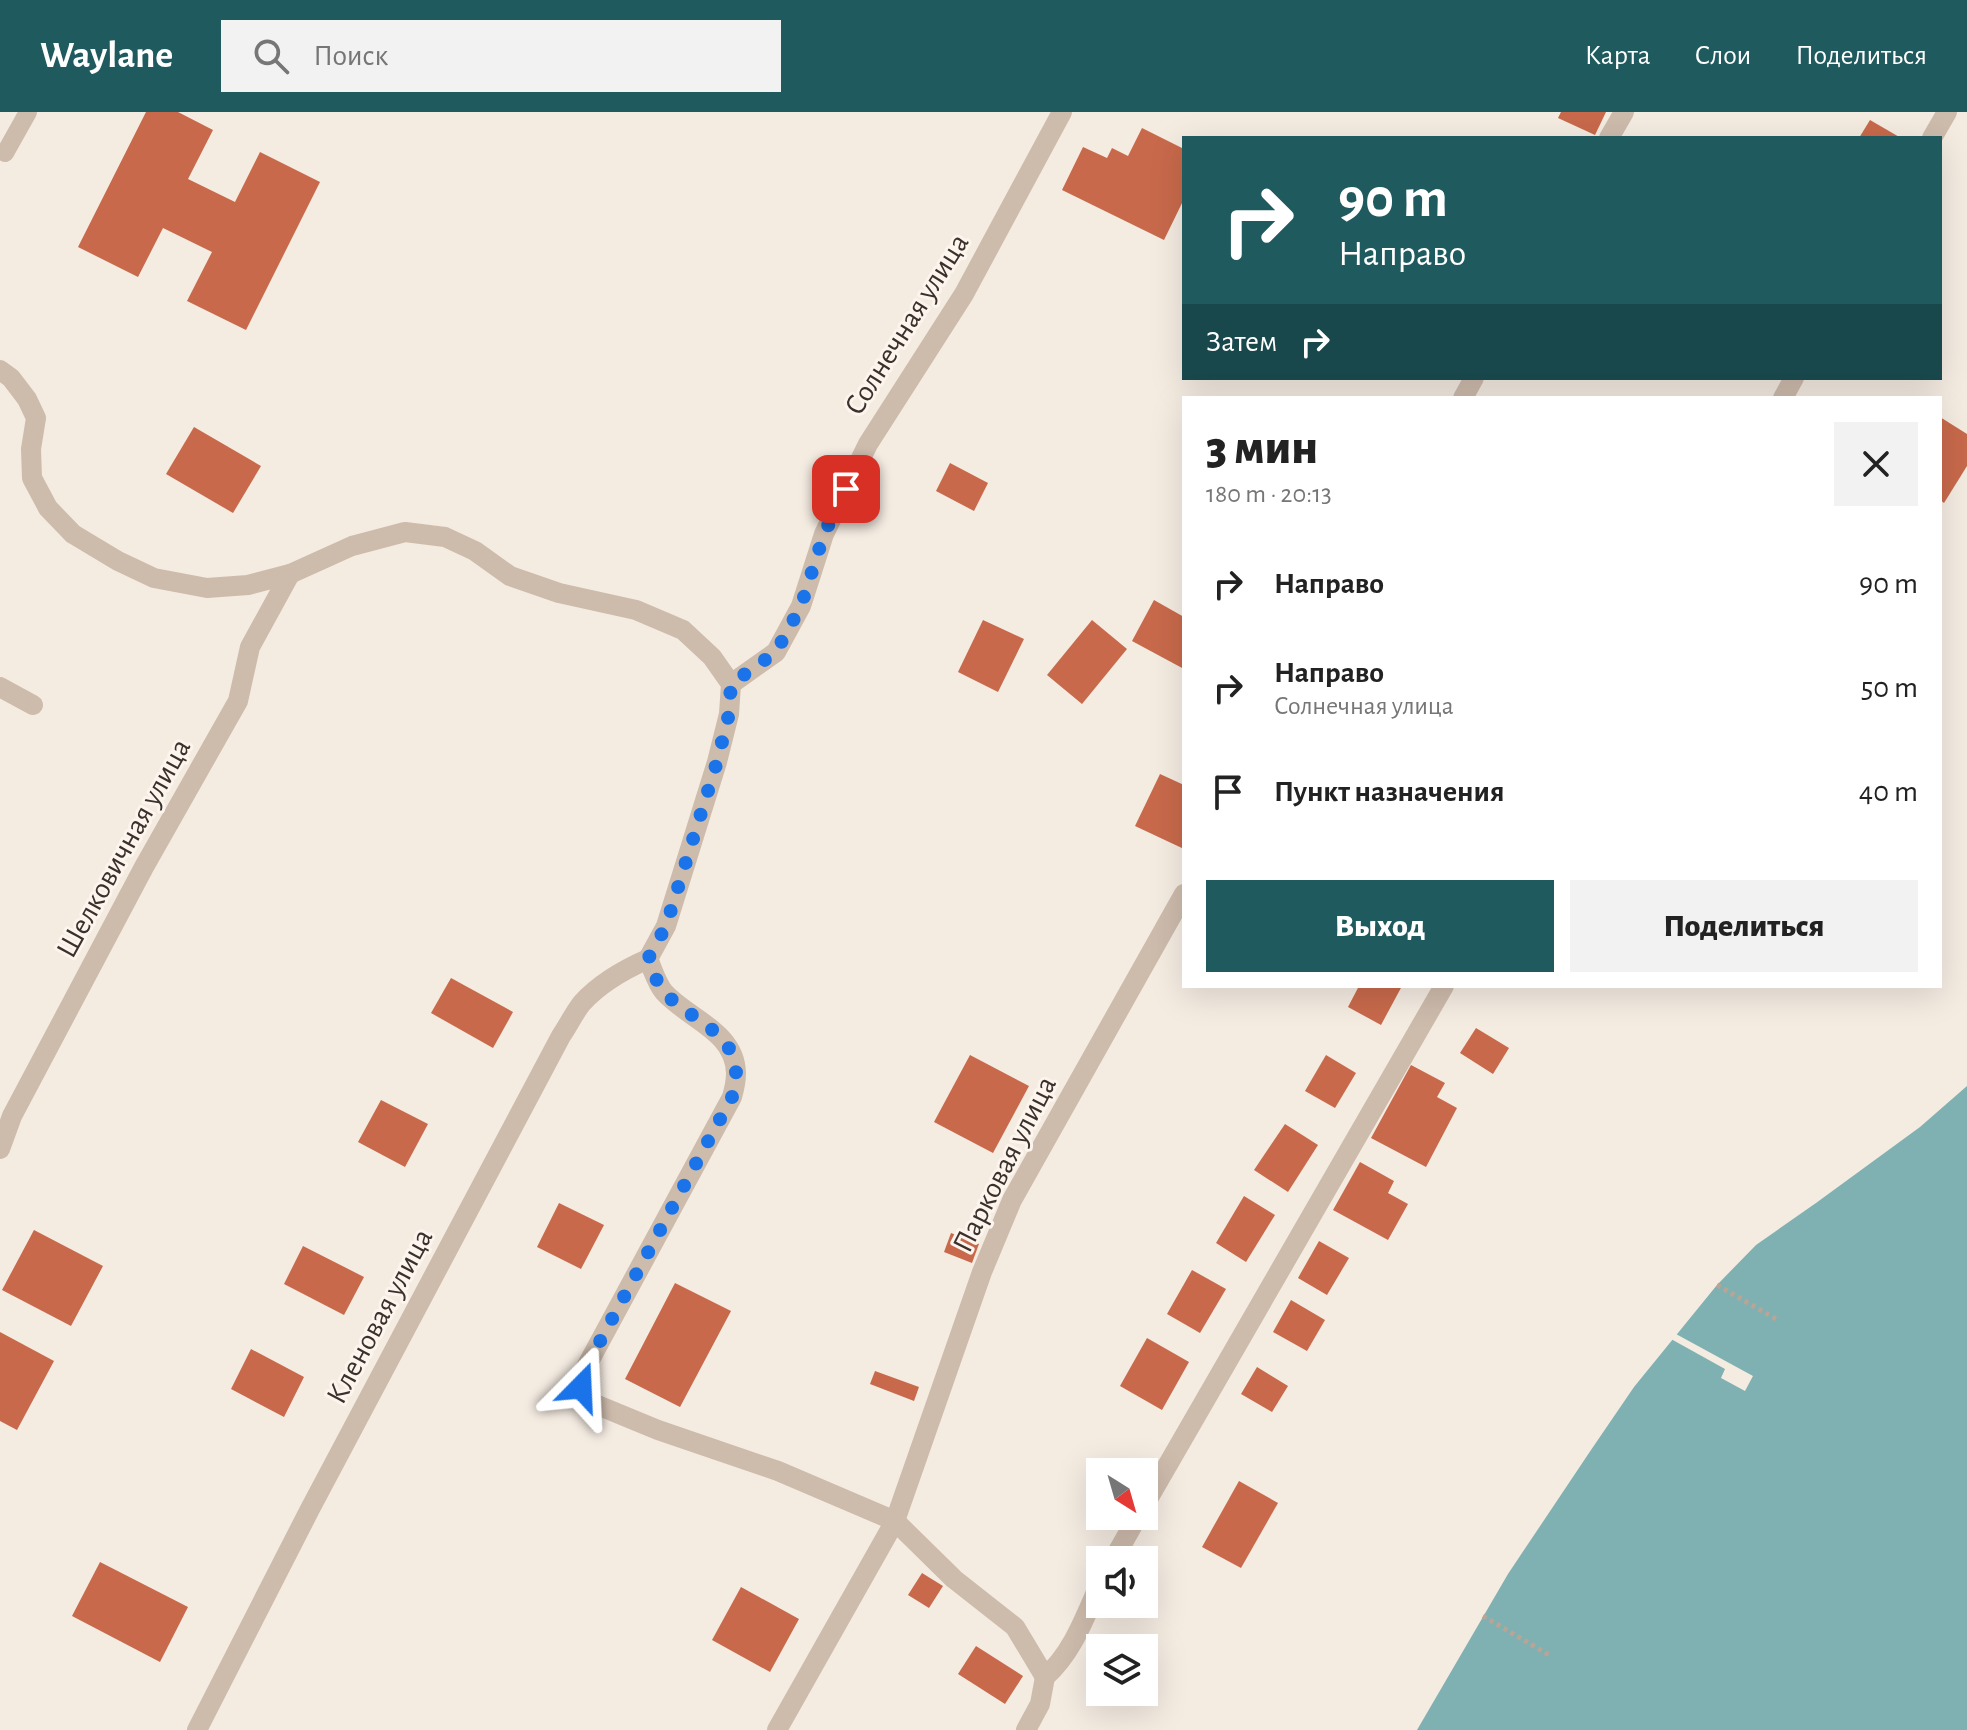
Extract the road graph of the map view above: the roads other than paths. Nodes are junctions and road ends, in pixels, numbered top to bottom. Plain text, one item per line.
1 (28, 112) edge
2 (1062, 112) edge
3 (1624, 112) edge
4 (1947, 112) edge
5 (1610, 136) edge
6 (1933, 136) edge
7 (5, 153) dead end
8 (0, 370) edge
9 (290, 574) junction
10 (731, 684) junction
11 (0, 687) edge
12 (33, 705) dead end
13 (1182, 898) edge
14 (648, 959) junction
15 (1443, 988) edge
16 (0, 1149) edge
17 (1158, 1482) edge
18 (895, 1521) junction
19 (1086, 1614) edge
20 (1045, 1677) junction
21 (197, 1730) edge
22 (777, 1730) edge
23 (1026, 1730) edge

1 - 7 lane
2 - 10 street, Солнечная улица
3 - 5 street
4 - 6 street
8 - 9 street
9 - 10 street
9 - 16 street, Шелковичная улица
10 - 14 street
11 - 12 street
13 - 18 street, Парковая улица
14 - 18 street
14 - 21 street, Кленовая улица
15 - 17 street
18 - 20 street
18 - 22 street, Парковая улица
19 - 20 street
20 - 23 street

